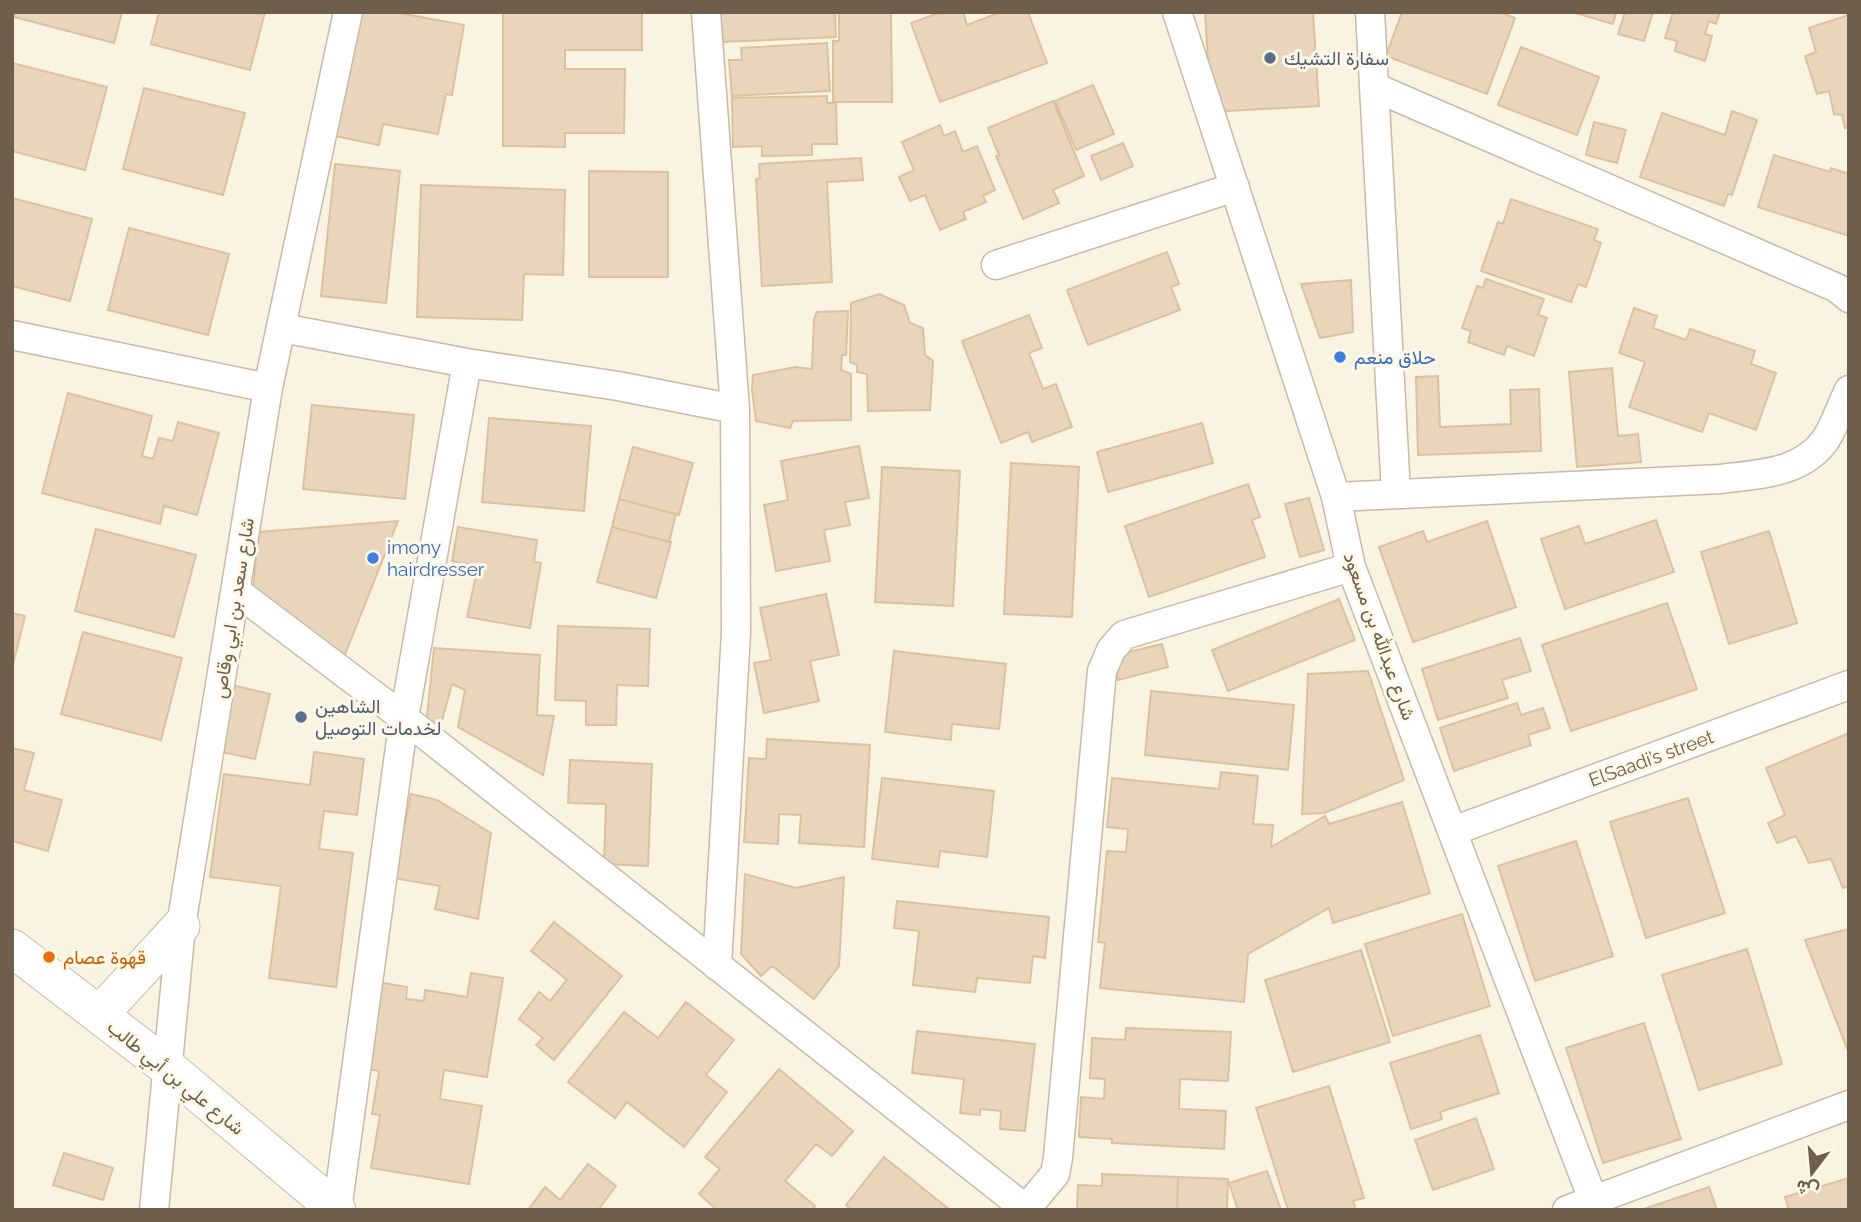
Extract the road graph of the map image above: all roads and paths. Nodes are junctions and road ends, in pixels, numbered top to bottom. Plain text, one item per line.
1 (348, 12) edge
2 (706, 12) edge
3 (1177, 12) edge
4 (1370, 12) edge
5 (1374, 87) junction
6 (1235, 187) junction
7 (996, 265) dead end
8 (1849, 298) edge
9 (282, 328) junction
10 (12, 335) edge
11 (467, 363) junction
12 (268, 388) junction
13 (1849, 390) edge
14 (735, 409) junction
15 (1396, 493) junction
16 (1336, 497) junction
17 (1351, 567) junction
18 (236, 591) junction
19 (1849, 685) edge
20 (404, 719) junction
21 (1453, 831) junction
22 (181, 926) junction
23 (12, 948) edge
24 (717, 965) junction
25 (99, 1015) junction
26 (167, 1067) junction
27 (1849, 1105) edge
28 (1595, 1205) edge
29 (1026, 1209) edge
30 (154, 1210) edge
31 (337, 1210) edge
32 (1567, 1210) edge

1 - 9 street, شارع سعد بن ابي وقاص
2 - 14 street
3 - 6 street, شارع عبدالله بن مسعود
4 - 5 street
5 - 8 street
5 - 15 street
6 - 7 street
6 - 16 street, شارع عبدالله بن مسعود
9 - 11 street
9 - 12 street, شارع سعد بن ابي وقاص
10 - 12 street
11 - 14 street
11 - 20 street
12 - 18 street, شارع سعد بن ابي وقاص
13 - 15 street
14 - 24 street
15 - 16 street
16 - 17 street, شارع عبدالله بن مسعود
17 - 21 street, شارع عبدالله بن مسعود
17 - 29 street
18 - 20 street
18 - 22 street, شارع سعد بن ابي وقاص
19 - 21 street, ElSaadi’s street
20 - 24 street
20 - 31 street
21 - 28 street, شارع عبدالله بن مسعود
22 - 25 street
22 - 26 street, شارع سعد بن ابي وقاص
23 - 25 street, شارع علي بن أبي طالب
24 - 29 street
25 - 26 street, شارع علي بن أبي طالب
26 - 30 street, شارع سعد بن ابي وقاص
26 - 31 street, شارع علي بن أبي طالب
27 - 28 street
28 - 32 street

